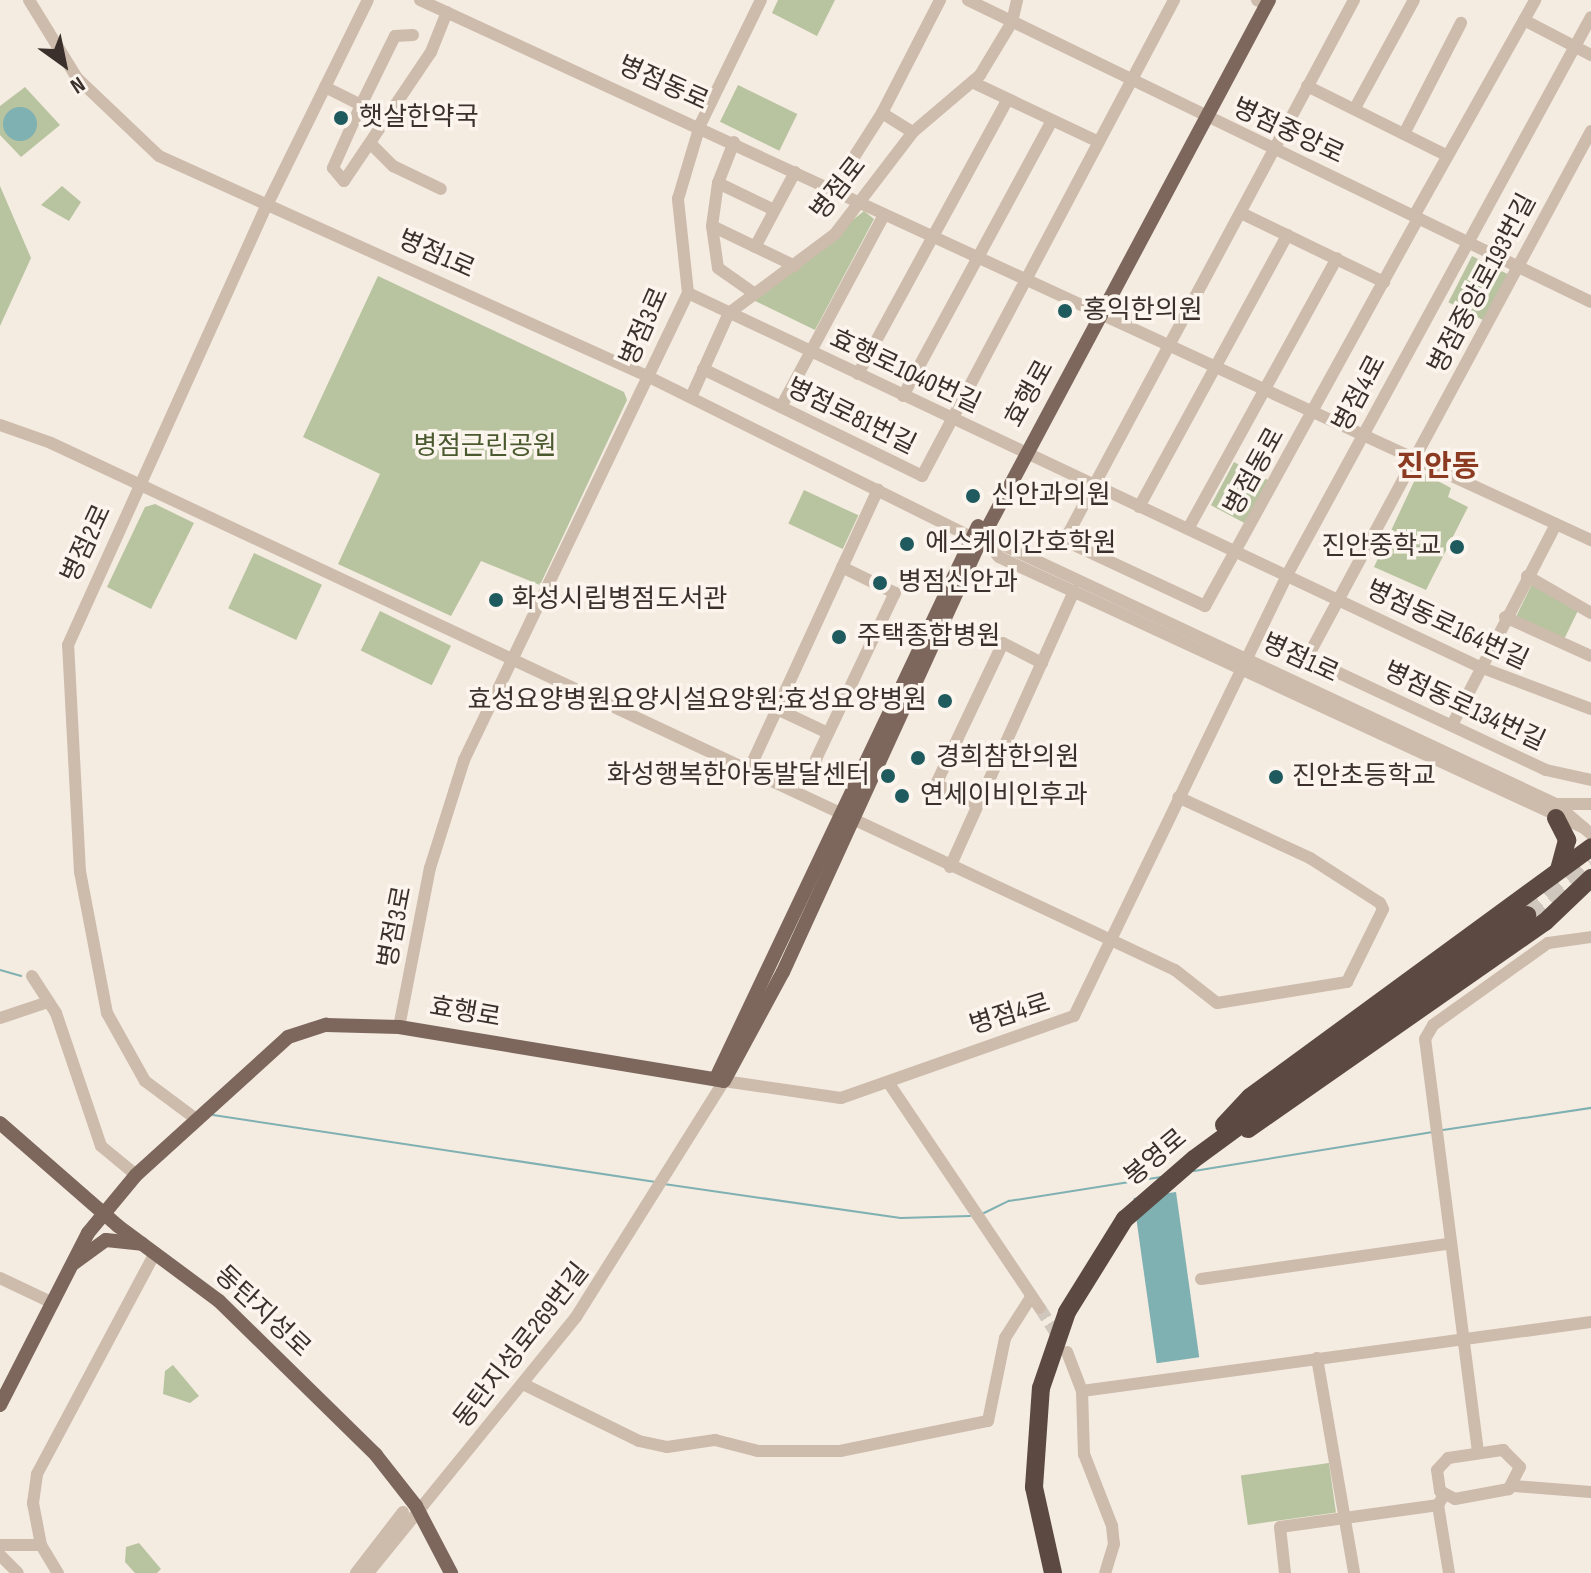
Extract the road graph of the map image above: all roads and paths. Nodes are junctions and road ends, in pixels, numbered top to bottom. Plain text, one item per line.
1 (29, 0) edge
2 (368, 0) edge
3 (420, 0) edge
4 (761, 0) edge
5 (940, 0) edge
6 (968, 0) edge
7 (1017, 0) edge
8 (1174, 0) edge
9 (1258, 0) edge
10 (1269, 0) edge
11 (1354, 0) edge
12 (1414, 0) edge
13 (1535, 0) edge
14 (447, 12) junction
15 (1591, 17) edge
16 (1524, 20) junction
17 (1012, 22) junction
18 (1461, 23) dead end
19 (413, 35) dead end
20 (1575, 48) junction
21 (1591, 55) edge
22 (972, 82) junction
23 (1131, 82) junction
24 (1307, 86) junction
25 (325, 87) junction
26 (1008, 99) junction
27 (361, 105) junction
28 (1355, 108) junction
29 (882, 113) junction
30 (1202, 116) junction
31 (1052, 121) junction
32 (700, 125) junction
33 (1591, 131) edge
34 (913, 132) junction
35 (1404, 134) junction
36 (734, 142) junction
37 (1099, 142) junction
38 (372, 145) junction
39 (1274, 149) junction
40 (1448, 156) junction
41 (795, 172) junction
42 (718, 183) junction
43 (441, 189) dead end
44 (833, 190) junction
45 (859, 202) junction
46 (268, 203) junction
47 (774, 210) junction
48 (1241, 213) junction
49 (884, 215) junction
50 (1416, 217) junction
51 (712, 226) junction
52 (1287, 235) junction
53 (932, 237) junction
54 (1467, 242) junction
55 (755, 247) junction
56 (977, 258) junction
57 (1337, 258) junction
58 (795, 266) junction
59 (1516, 267) junction
60 (1026, 281) junction
61 (1384, 282) junction
62 (688, 293) junction
63 (755, 294) junction
64 (1591, 302) edge
65 (729, 313) junction
66 (1096, 315) junction
67 (1166, 348) junction
68 (809, 352) junction
69 (1214, 367) junction
70 (703, 369) junction
71 (858, 374) junction
72 (647, 376) junction
73 (1262, 391) junction
74 (903, 396) junction
75 (691, 397) junction
76 (781, 407) junction
77 (1312, 413) junction
78 (951, 418) junction
79 (0, 425) edge
80 (1362, 437) junction
81 (1021, 452) junction
82 (1414, 460) junction
83 (1095, 484) junction
84 (139, 485) junction
85 (878, 489) junction
86 (1139, 507) junction
87 (1556, 524) junction
88 (1188, 529) junction
89 (1591, 540) edge
90 (981, 542) junction
91 (1236, 552) junction
92 (842, 567) junction
93 (1287, 575) junction
94 (1527, 576) junction
95 (1074, 591) junction
96 (1337, 600) junction
97 (1591, 613) edge
98 (1505, 617) junction
99 (1591, 656) edge
100 (1245, 657) junction
101 (514, 660) junction
102 (1042, 663) junction
103 (1480, 667) junction
104 (1239, 670) junction
105 (777, 709) junction
106 (1591, 709) edge
107 (1452, 725) junction
108 (828, 733) junction
109 (816, 759) dead end
110 (748, 772) junction
111 (1591, 780) edge
112 (1178, 797) junction
113 (1591, 804) edge
114 (978, 805) junction
115 (1556, 811) junction
116 (848, 820) junction
117 (1588, 831) edge
118 (1591, 847) edge
119 (950, 867) junction
120 (1559, 870) junction
121 (1591, 878) edge
122 (1531, 912) junction
123 (1591, 937) edge
124 (1108, 941) junction
125 (32, 976) dead end
126 (48, 1002) junction
127 (0, 1018) edge
128 (399, 1027) junction
129 (720, 1080) junction
130 (888, 1082) junction
131 (0, 1123) edge
132 (192, 1123) junction
133 (136, 1175) junction
134 (648, 1202) junction
135 (104, 1213) junction
136 (1448, 1244) junction
137 (149, 1249) junction
138 (71, 1265) junction
139 (0, 1278) edge
140 (1201, 1279) dead end
141 (53, 1303) junction
142 (1591, 1322) edge
143 (1461, 1338) junction
144 (1067, 1352) tunnel mouth
145 (1317, 1358) junction
146 (523, 1384) junction
147 (1082, 1391) junction
148 (0, 1405) edge
149 (1478, 1452) junction
150 (1514, 1486) junction
151 (1591, 1492) edge
152 (1441, 1500) junction
153 (414, 1504) junction
154 (1344, 1519) junction
155 (0, 1545) edge
156 (41, 1545) junction
157 (0, 1555) edge
158 (18, 1573) edge
159 (58, 1573) edge
160 (356, 1573) edge
161 (368, 1573) edge
162 (451, 1573) edge
163 (1053, 1573) edge
164 (1105, 1573) edge
165 (1285, 1573) edge
166 (1354, 1573) edge
167 (1449, 1573) edge

1 - 46 street, 병점1로
2 - 25 street, 병점2로
3 - 14 street, 병점동로
4 - 32 street, 병점3로
5 - 29 street
6 - 17 street, 병점중앙로
7 - 17 street, 병점로
8 - 23 street
9 - 30 main road, 효행로
10 - 30 main road, 효행로
11 - 24 street
12 - 28 street
13 - 16 street
14 - 32 street, 병점동로
14 - 38 street
15 - 20 street, 병점4로
16 - 20 street
16 - 40 street
17 - 22 street, 병점로
17 - 23 street, 병점중앙로
18 - 35 street
19 - 27 street
20 - 21 street
20 - 54 street, 병점4로
22 - 26 street
22 - 34 street, 병점로
23 - 30 street, 병점중앙로
23 - 37 street
24 - 28 street
24 - 39 street
25 - 27 street
25 - 46 street, 병점2로
26 - 31 street
26 - 53 street
27 - 38 street
28 - 35 street
29 - 34 street
29 - 44 street
30 - 39 street, 병점중앙로
30 - 66 main road, 효행로
31 - 37 street
31 - 56 street
32 - 36 street, 병점동로
32 - 62 street, 병점3로
33 - 59 street, 병점중앙로193번길
34 - 45 street, 병점로
35 - 40 street
36 - 41 street, 병점동로
36 - 42 street
37 - 60 street
38 - 43 street
39 - 48 street
39 - 50 street, 병점중앙로
40 - 50 street
41 - 44 street, 병점동로
41 - 47 street
42 - 47 street
42 - 51 street
44 - 45 street, 병점동로
45 - 49 street, 병점동로
45 - 58 street, 병점로
46 - 72 street, 병점1로
46 - 84 street, 병점2로
47 - 55 street
48 - 52 street
48 - 67 street
49 - 53 street, 병점동로
49 - 68 street
50 - 54 street, 병점중앙로
50 - 61 street
51 - 55 street
51 - 63 street
52 - 57 street
52 - 69 street
53 - 56 street, 병점동로
53 - 71 street
54 - 59 street, 병점중앙로
54 - 80 street, 병점4로
55 - 58 street
56 - 60 street, 병점동로
56 - 74 street
57 - 61 street
57 - 73 street
58 - 63 street, 병점로
59 - 64 street, 병점중앙로
59 - 82 street, 병점중앙로193번길
60 - 66 street, 병점동로
60 - 78 street
61 - 77 street
62 - 65 street, 효행로1040번길
62 - 72 street, 병점3로
63 - 65 street, 병점로
65 - 68 street, 효행로1040번길
65 - 70 street, 병점로
66 - 67 street, 병점동로
66 - 81 main road, 효행로
67 - 69 street, 병점동로
67 - 83 street
68 - 71 street, 효행로1040번길
68 - 76 street, 효행로1040번길
69 - 73 street, 병점동로
69 - 86 street
70 - 75 street, 병점로
70 - 76 street, 병점로81번길
71 - 74 street, 효행로1040번길
72 - 75 street, 병점1로
72 - 101 street, 병점3로
73 - 77 street, 병점동로
73 - 88 street, 병점동로
74 - 78 street, 효행로1040번길
75 - 85 street, 병점1로
76 - 78 street, 병점로81번길
77 - 80 street, 병점동로
77 - 91 street, 병점동로
78 - 81 street, 효행로1040번길
79 - 84 street
80 - 82 street, 병점동로
80 - 93 street, 병점4로
81 - 83 street, 효행로1040번길
81 - 90 main road, 효행로
82 - 87 street, 병점동로
82 - 96 street, 병점동로134번길
83 - 86 street, 효행로1040번길
83 - 91 street, 병점동로
84 - 101 street
84 - 132 street, 병점2로
85 - 90 street, 병점1로
85 - 92 street
86 - 88 street, 병점동로164번길
87 - 89 street, 병점동로
87 - 94 street
88 - 91 street, 병점동로164번길
90 - 95 street, 병점1로
90 - 100 street, 병점1로
90 - 116 main road, 효행로
91 - 93 street, 병점동로164번길
92 - 105 street
92 - 108 street
93 - 96 street, 병점동로164번길
93 - 100 street, 병점4로
94 - 97 street
94 - 98 street
95 - 102 street
95 - 104 street, 병점1로
96 - 103 street, 병점동로164번길
96 - 107 street, 병점동로134번길
98 - 99 street
98 - 103 street
100 - 104 street, 병점4로
100 - 115 street, 병점1로
101 - 110 street
101 - 128 street, 병점3로
102 - 114 street
102 - 114 street
103 - 106 street, 병점동로164번길
103 - 107 street
104 - 112 street, 병점4로
104 - 115 street, 병점1로
105 - 108 street
105 - 110 street
107 - 111 street, 병점동로134번길
108 - 109 street
110 - 116 street
112 - 124 street, 병점4로
112 - 124 street
113 - 115 street
114 - 119 street
115 - 117 street, 병점1로
115 - 120 highway
116 - 119 street
116 - 129 main road, 효행로
118 - 120 highway
119 - 124 street
120 - 122 highway
121 - 122 highway
122 - 163 highway, 봉영로
123 - 136 street
124 - 130 street, 병점4로
125 - 126 street
126 - 127 street
126 - 133 street
128 - 129 main road, 효행로
128 - 132 main road, 효행로
129 - 130 street, 병점4로
129 - 134 street
130 - 146 street
131 - 135 main road, 동탄지성로
132 - 133 main road
133 - 135 main road
134 - 146 street, 동탄지성로269번길
134 - 153 street
135 - 137 main road, 동탄지성로
135 - 138 main road
136 - 140 street
136 - 143 street
137 - 138 main road
137 - 153 main road, 동탄지성로
137 - 156 street
138 - 141 main road
139 - 141 street
141 - 148 main road
142 - 143 street
143 - 145 street
143 - 149 street
144 - 147 street
145 - 147 street
145 - 154 street
146 - 153 street, 동탄지성로269번길
147 - 164 street
149 - 150 street
149 - 152 street
150 - 151 street
150 - 152 street
152 - 154 street
152 - 167 street
153 - 160 street
153 - 161 street
153 - 162 main road, 동탄지성로
154 - 165 street
154 - 166 street
155 - 156 street
156 - 159 street
157 - 158 street

